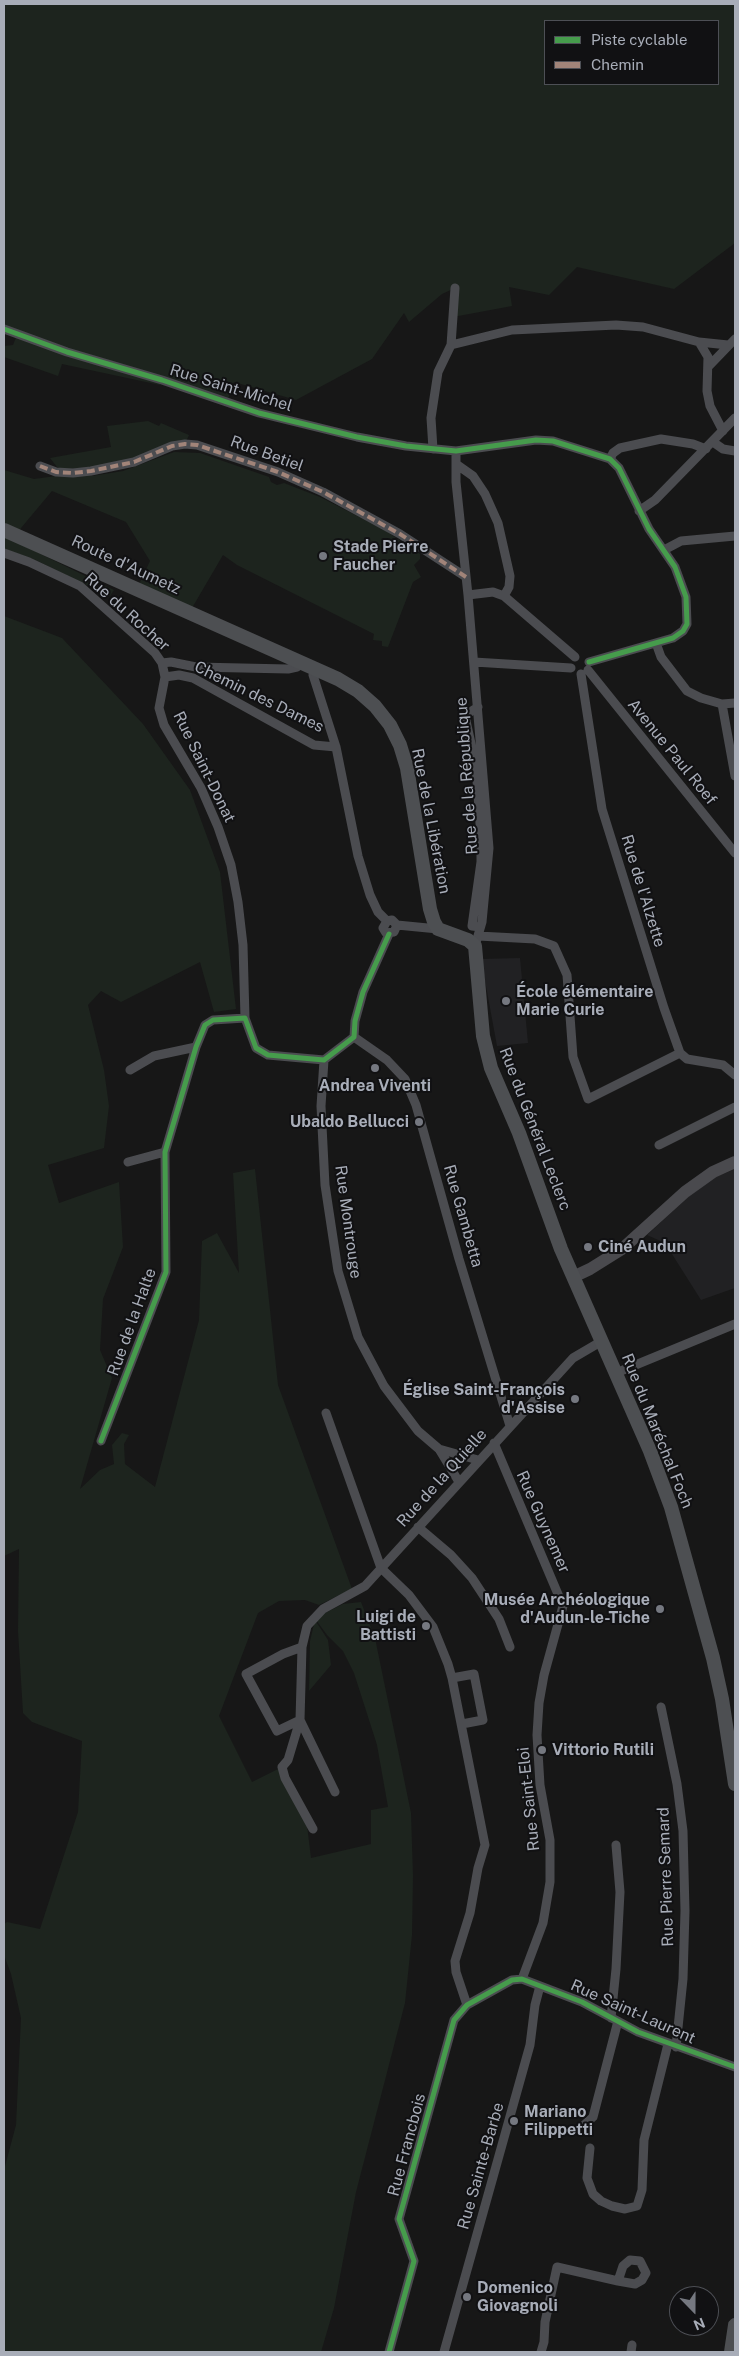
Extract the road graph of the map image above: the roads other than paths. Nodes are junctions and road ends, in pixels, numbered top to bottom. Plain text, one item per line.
1 (455, 288) dead end
2 (4, 330) edge
3 (699, 342) junction
4 (732, 342) edge
5 (451, 346) junction
6 (708, 367) junction
7 (735, 418) edge
8 (723, 431) junction
9 (713, 442) junction
10 (433, 449) junction
11 (706, 449) junction
12 (456, 451) junction
13 (735, 452) edge
14 (610, 459) junction
15 (456, 464) junction
16 (40, 466) dead end
17 (639, 511) junction
18 (4, 530) edge
19 (735, 536) edge
20 (664, 550) junction
21 (4, 553) edge
22 (466, 577) junction
23 (468, 594) junction
24 (504, 596) junction
25 (232, 633) joint
26 (656, 643) junction
27 (574, 657) junction
28 (474, 662) junction
29 (162, 663) junction
30 (300, 663) junction
31 (193, 667) junction
32 (571, 668) junction
33 (586, 668) junction
34 (316, 670) junction
35 (165, 677) junction
36 (193, 678) junction
37 (722, 704) junction
38 (735, 704) edge
39 (478, 707) junction
40 (336, 747) junction
41 (735, 776) edge
42 (735, 852) edge
43 (387, 920) junction
44 (397, 925) junction
45 (438, 928) junction
46 (389, 934) junction
47 (476, 934) junction
48 (245, 1018) junction
49 (354, 1037) junction
50 (196, 1047) junction
51 (680, 1053) junction
52 (324, 1060) junction
53 (130, 1070) dead end
54 (735, 1075) edge
55 (735, 1107) edge
56 (659, 1145) dead end
57 (165, 1152) junction
58 (128, 1162) dead end
59 (735, 1162) edge
60 (573, 1277) junction
61 (583, 1300) joint
62 (735, 1324) edge
63 (602, 1341) junction
64 (616, 1373) junction
65 (326, 1413) dead end
66 (510, 1426) junction
67 (101, 1441) dead end
68 (494, 1443) junction
69 (439, 1449) junction
70 (478, 1460) junction
71 (459, 1482) junction
72 (418, 1527) junction
73 (381, 1568) junction
74 (562, 1614) joint
75 (302, 1647) junction
76 (510, 1647) dead end
77 (452, 1678) junction
78 (661, 1707) dead end
79 (300, 1720) junction
80 (462, 1724) junction
81 (732, 1736) edge
82 (735, 1784) edge
83 (335, 1792) dead end
84 (313, 1829) dead end
85 (616, 1845) dead end
86 (522, 1979) junction
87 (540, 1986) junction
88 (467, 2005) junction
89 (614, 2020) junction
90 (672, 2046) junction
91 (735, 2068) edge
92 (584, 2125) dead end
93 (590, 2148) dead end
94 (618, 2281) dead end
95 (735, 2325) edge
96 (389, 2352) edge
97 (444, 2352) edge
98 (541, 2352) edge
99 (731, 2352) edge

1 - 5 street
2 - 10 street, Rue Saint-Michel
3 - 4 street
3 - 5 street
3 - 6 street
4 - 6 street
5 - 10 street
6 - 8 street
7 - 8 street
8 - 9 street
9 - 11 street
9 - 13 street
10 - 12 street, Rue Saint-Michel
11 - 14 street
11 - 17 street
12 - 14 street, Rue Saint-Michel
12 - 15 street
14 - 17 street
15 - 22 street
15 - 24 street
16 - 22 street, Rue Betiel
17 - 20 street
18 - 25 main road, Route d'Aumetz
19 - 20 street
20 - 26 street
21 - 29 street, Rue du Rocher
22 - 23 street
23 - 24 street
23 - 28 street, Rue de la République
24 - 27 street
25 - 30 main road, Rue de la Libération
26 - 33 street
26 - 37 street
27 - 32 street
27 - 33 street
28 - 32 street
28 - 39 street, Rue de la République
29 - 31 street
29 - 35 street, Rue du Rocher
30 - 31 street
30 - 34 main road, Rue de la Libération
31 - 36 street
32 - 33 street
33 - 42 street, Avenue Paul Roef
33 - 51 street, Rue de l'Alzette
34 - 40 street
34 - 45 main road, Rue de la Libération
35 - 36 street, Chemin des Dames
35 - 48 street, Rue Saint-Donat
36 - 40 street, Chemin des Dames
37 - 38 street
37 - 41 street
39 - 47 street, Rue de la République
39 - 47 street
40 - 43 street, Chemin des Dames
43 - 44 street, Chemin des Dames
43 - 46 street, Chemin des Dames
44 - 45 street, Chemin des Dames
44 - 46 street
45 - 47 main road
46 - 49 street
47 - 51 street
47 - 60 main road, Rue du Général Leclerc
48 - 50 street, Rue de la Halte
48 - 52 street
49 - 52 street
49 - 66 street, Rue Gambetta
50 - 53 street
50 - 57 street, Rue de la Halte
51 - 54 street
52 - 69 street, Rue Montrouge
55 - 56 street
57 - 58 street
57 - 67 street, Rue de la Halte
59 - 60 main road
60 - 61 main road, Rue du Général Leclerc
61 - 63 main road, Rue du Maréchal Foch
62 - 64 street
63 - 64 main road, Rue du Maréchal Foch
63 - 66 street, Rue de la Quielle
64 - 81 main road, Rue du Maréchal Foch
65 - 73 street
66 - 68 street, Rue de la Quielle
68 - 70 street, Rue de la Quielle
68 - 74 street, Rue Guynemer
69 - 70 street, Rue Montrouge
69 - 71 street, Rue Montrouge
70 - 71 street, Rue de la Quielle
71 - 72 street, Rue de la Quielle
72 - 73 street, Rue de la Quielle
72 - 76 street
73 - 75 street, Rue de la Quielle
73 - 77 street
74 - 86 street, Rue Saint-Eloi
75 - 79 street, Rue de la Quielle
75 - 79 street
77 - 80 street
77 - 80 street
78 - 90 street, Rue Pierre Semard
79 - 83 street
79 - 84 street
80 - 88 street
81 - 82 main road, Rue du Maréchal Foch
85 - 89 street
86 - 87 street, Rue Saint-Laurent
86 - 88 street
87 - 89 street, Rue Saint-Laurent
87 - 97 street, Rue Sainte-Barbe
88 - 96 street, Rue Francbois
89 - 90 street, Rue Saint-Laurent
89 - 92 street
90 - 91 street, Rue Saint-Laurent
90 - 93 street, Rue Pierre Semard
94 - 98 street
95 - 99 main road

